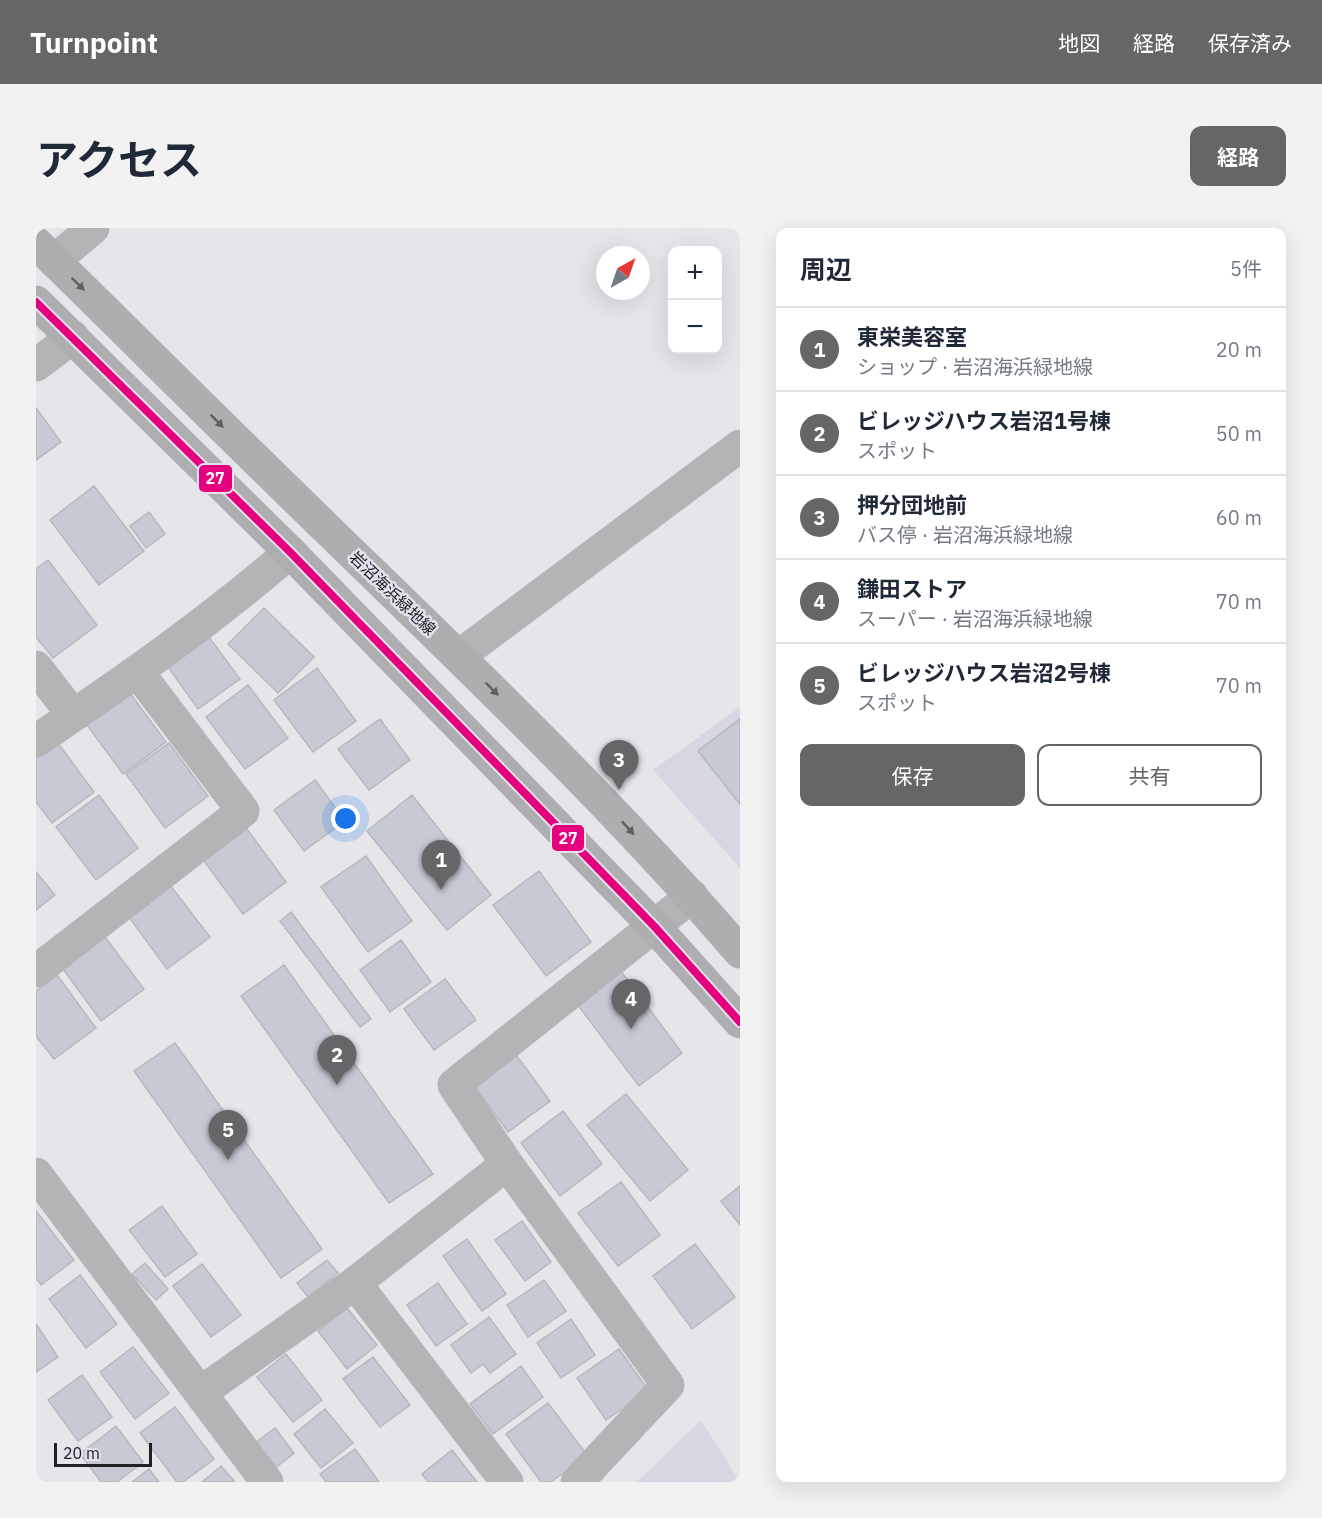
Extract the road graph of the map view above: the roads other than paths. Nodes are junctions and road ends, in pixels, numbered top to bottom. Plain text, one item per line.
1 (93, 228) edge
2 (45, 252) edge
3 (36, 302) edge
4 (74, 337) junction
5 (36, 365) edge
6 (740, 446) edge
7 (290, 552) junction
8 (459, 656) junction
9 (36, 668) edge
10 (137, 670) junction
11 (74, 715) junction
12 (36, 741) edge
13 (692, 896) junction
14 (654, 926) junction
15 (740, 952) edge
16 (36, 971) edge
17 (740, 1022) edge
18 (507, 1164) junction
19 (36, 1174) edge
20 (355, 1283) junction
21 (200, 1393) junction
22 (267, 1482) edge
23 (507, 1482) edge
24 (577, 1482) edge

1 - 2 street
2 -> 8 main road, 岩沼海浜緑地線
3 - 4 main road
4 - 5 street
4 - 7 main road
6 - 8 street
7 - 10 street
7 - 14 main road
8 -> 13 main road, 岩沼海浜緑地線
9 - 11 street
10 - 11 street
10 - 16 street
11 - 12 street
13 - 14 street
13 - 15 main road, 岩沼海浜緑地線
14 - 17 main road
14 - 18 street
18 - 20 street
18 - 24 street
19 - 21 street
20 - 21 street
20 - 23 street
21 - 22 street

